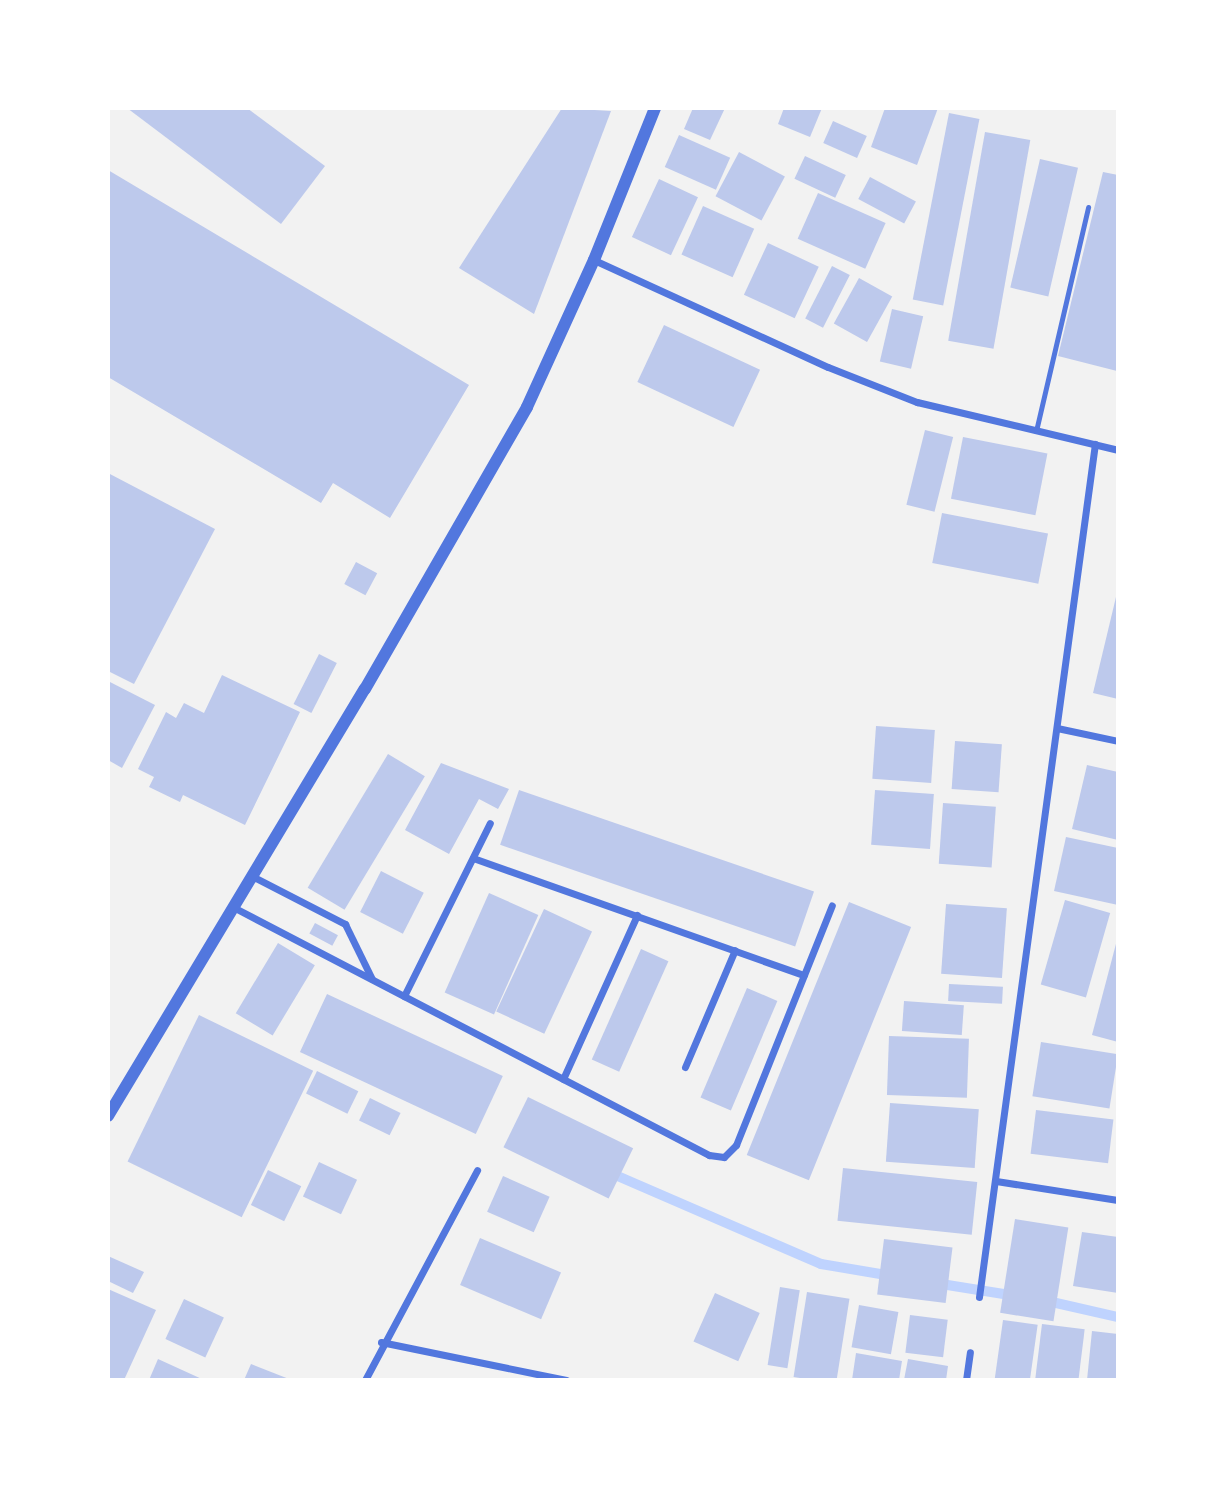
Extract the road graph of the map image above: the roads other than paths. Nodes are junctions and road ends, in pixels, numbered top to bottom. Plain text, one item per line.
1 (655, 108) edge
2 (1088, 207) dead end
3 (594, 260) junction
4 (1036, 431) junction
5 (1095, 444) junction
6 (1118, 450) edge
7 (1057, 728) junction
8 (1118, 741) edge
9 (490, 823) dead end
10 (473, 858) junction
11 (252, 876) junction
12 (832, 905) dead end
13 (233, 907) junction
14 (636, 915) junction
15 (735, 950) junction
16 (804, 975) junction
17 (372, 980) junction
18 (404, 996) junction
19 (685, 1067) dead end
20 (563, 1079) junction
21 (108, 1116) edge
22 (477, 1171) dead end
23 (996, 1181) junction
24 (1118, 1200) edge
25 (979, 1297) dead end
26 (381, 1342) junction
27 (970, 1352) dead end
28 (365, 1380) edge
29 (566, 1380) edge
30 (966, 1380) edge

1 - 3 street
2 - 4 lane
3 - 4 street
3 - 11 street
4 - 5 street
5 - 6 street
5 - 7 street
7 - 8 street
7 - 23 street
9 - 10 street
10 - 14 street
10 - 18 street
11 - 13 street
11 - 17 street
12 - 16 street
13 - 17 street
13 - 21 street
14 - 15 street
14 - 20 street
15 - 16 street
15 - 19 street
16 - 20 street
17 - 18 street
18 - 20 street
22 - 26 street
23 - 24 street
23 - 25 street
26 - 28 street
26 - 29 street
27 - 30 street

